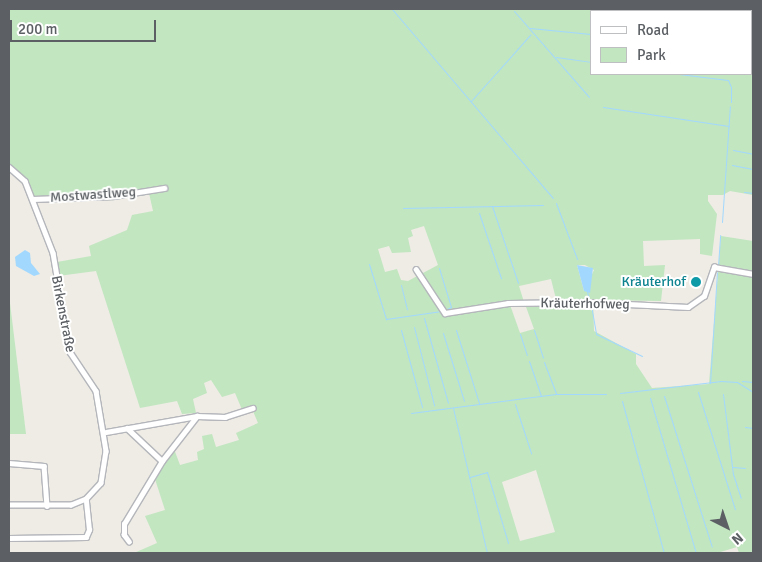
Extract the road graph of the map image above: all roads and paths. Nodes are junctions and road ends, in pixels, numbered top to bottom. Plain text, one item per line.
1 (9, 167) edge
2 (164, 188) dead end
3 (33, 199) junction
4 (416, 269) dead end
5 (753, 274) edge
6 (253, 408) dead end
7 (197, 416) junction
8 (127, 428) junction
9 (106, 432) junction
10 (162, 461) junction
11 (9, 463) edge
12 (86, 499) junction
13 (9, 505) edge
14 (46, 506) junction
15 (9, 538) edge
16 (129, 542) dead end

1 - 3 street, Mostwastlweg
2 - 3 street, Mostwastlweg
3 - 9 street, Birkenstraße
4 - 5 street, Kräuterhofweg
6 - 7 street
7 - 8 street
7 - 10 street
8 - 9 street
8 - 10 street
9 - 12 street, Birkenstraße
10 - 16 street
11 - 14 street
12 - 14 street
12 - 15 street
13 - 14 street

